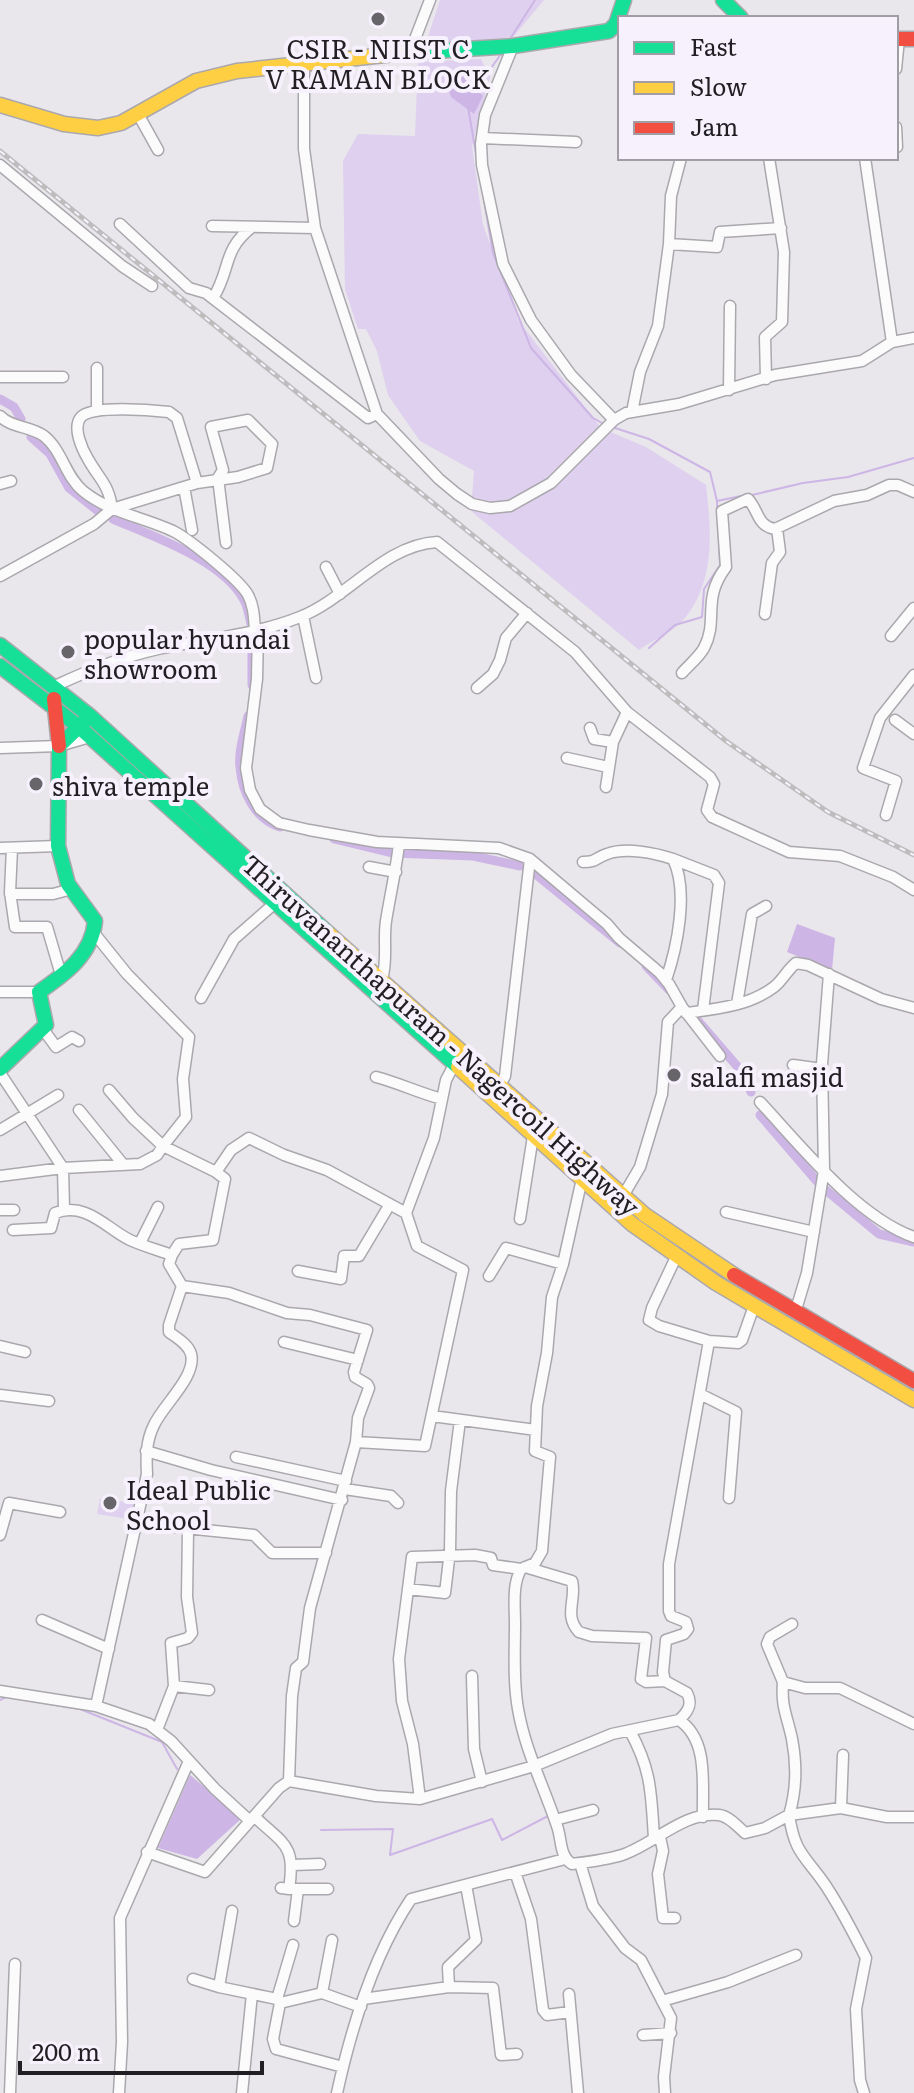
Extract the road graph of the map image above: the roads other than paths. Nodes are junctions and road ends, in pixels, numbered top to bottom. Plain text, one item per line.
1 (430, 0) edge
2 (723, 0) edge
3 (739, 16) edge
4 (618, 18) edge
5 (903, 39) edge
6 (513, 46) junction
7 (410, 52) junction
8 (898, 60) edge
9 (304, 62) junction
10 (0, 105) edge
11 (138, 114) junction
12 (482, 138) junction
13 (576, 142) dead end
14 (158, 150) dead end
15 (680, 160) edge
16 (769, 160) edge
17 (865, 160) edge
18 (0, 165) edge
19 (120, 224) dead end
20 (212, 226) dead end
21 (252, 227) junction
22 (315, 228) junction
23 (781, 228) junction
24 (669, 244) junction
25 (152, 286) dead end
26 (213, 298) junction
27 (730, 306) dead end
28 (914, 338) edge
29 (892, 342) junction
30 (97, 368) dead end
31 (0, 377) edge
32 (63, 377) dead end
33 (766, 379) junction
34 (729, 390) junction
35 (97, 411) junction
36 (632, 412) junction
37 (377, 414) junction
38 (2, 419) edge
39 (614, 420) junction
40 (218, 478) junction
41 (197, 483) junction
42 (184, 487) junction
43 (914, 492) edge
44 (112, 509) junction
45 (777, 528) junction
46 (192, 530) dead end
47 (226, 543) dead end
48 (326, 567) dead end
49 (0, 576) edge
50 (340, 594) junction
51 (914, 608) edge
52 (527, 613) junction
53 (765, 614) dead end
54 (303, 616) junction
55 (256, 631) junction
56 (891, 636) dead end
57 (0, 645) edge
58 (1, 668) edge
59 (682, 673) dead end
60 (914, 675) edge
61 (316, 678) dead end
62 (55, 686) junction
63 (477, 688) dead end
64 (53, 705) junction
65 (627, 712) junction
66 (90, 716) junction
67 (895, 720) dead end
68 (78, 726) junction
69 (590, 728) dead end
70 (914, 734) edge
71 (90, 737) junction
72 (613, 742) junction
73 (59, 746) junction
74 (0, 748) edge
75 (567, 758) dead end
76 (608, 767) junction
77 (606, 787) dead end
78 (886, 815) dead end
79 (58, 846) junction
80 (0, 848) edge
81 (12, 848) junction
82 (398, 848) junction
83 (530, 859) junction
84 (673, 859) junction
85 (583, 862) dead end
86 (369, 867) dead end
87 (396, 872) junction
88 (72, 889) junction
89 (914, 890) edge
90 (10, 894) junction
91 (275, 903) junction
92 (766, 906) dead end
93 (94, 933) junction
94 (829, 974) junction
95 (61, 975) junction
96 (382, 979) junction
97 (668, 982) junction
98 (0, 992) edge
99 (39, 992) junction
100 (201, 998) dead end
101 (737, 1004) junction
102 (914, 1008) edge
103 (684, 1010) junction
104 (702, 1010) junction
105 (43, 1029) junction
106 (79, 1041) dead end
107 (720, 1056) dead end
108 (455, 1063) junction
109 (793, 1065) dead end
110 (822, 1069) junction
111 (0, 1071) edge
112 (376, 1077) dead end
113 (500, 1085) junction
114 (109, 1090) dead end
115 (58, 1095) dead end
116 (442, 1099) junction
117 (760, 1102) dead end
118 (79, 1110) dead end
119 (28, 1113) junction
120 (0, 1130) edge
121 (533, 1136) junction
122 (163, 1146) junction
123 (122, 1163) junction
124 (63, 1168) junction
125 (824, 1170) junction
126 (216, 1172) junction
127 (585, 1172) junction
128 (0, 1176) edge
129 (623, 1196) junction
130 (390, 1204) junction
131 (158, 1207) dead end
132 (64, 1209) junction
133 (0, 1210) edge
134 (14, 1210) dead end
135 (726, 1212) dead end
136 (406, 1213) junction
137 (520, 1219) dead end
138 (13, 1230) dead end
139 (814, 1232) junction
140 (914, 1237) edge
141 (140, 1243) junction
142 (172, 1255) junction
143 (677, 1255) junction
144 (563, 1264) junction
145 (298, 1271) dead end
146 (489, 1276) dead end
147 (182, 1286) junction
148 (754, 1306) junction
149 (795, 1313) junction
150 (709, 1341) junction
151 (284, 1342) dead end
152 (0, 1346) edge
153 (25, 1352) dead end
154 (358, 1360) junction
155 (914, 1381) edge
156 (700, 1394) junction
157 (0, 1395) edge
158 (914, 1400) edge
159 (49, 1401) dead end
160 (432, 1416) junction
161 (460, 1420) junction
162 (536, 1430) junction
163 (356, 1442) junction
164 (146, 1451) junction
165 (236, 1457) dead end
166 (344, 1490) junction
167 (729, 1498) dead end
168 (398, 1503) dead end
169 (60, 1512) dead end
170 (136, 1523) junction
171 (188, 1530) junction
172 (0, 1535) edge
173 (530, 1543) dead end
174 (543, 1543) junction
175 (326, 1553) junction
176 (450, 1555) junction
177 (523, 1568) junction
178 (408, 1589) junction
179 (42, 1620) dead end
180 (792, 1624) dead end
181 (109, 1649) junction
182 (472, 1676) dead end
183 (665, 1681) junction
184 (783, 1682) junction
185 (174, 1686) junction
186 (209, 1690) dead end
187 (0, 1691) edge
188 (96, 1706) junction
189 (679, 1720) junction
190 (914, 1724) edge
191 (157, 1730) junction
192 (630, 1731) junction
193 (843, 1755) dead end
194 (189, 1761) junction
195 (534, 1766) junction
196 (289, 1781) junction
197 (482, 1782) junction
198 (420, 1799) junction
199 (841, 1808) junction
200 (593, 1810) dead end
201 (789, 1815) junction
202 (703, 1817) junction
203 (914, 1817) edge
204 (252, 1818) junction
205 (555, 1820) junction
206 (657, 1838) junction
207 (147, 1852) junction
208 (565, 1859) junction
209 (580, 1863) junction
210 (320, 1864) dead end
211 (293, 1865) junction
212 (515, 1872) junction
213 (466, 1885) junction
214 (289, 1888) junction
215 (328, 1889) dead end
216 (232, 1911) dead end
217 (675, 1918) dead end
218 (294, 1921) dead end
219 (332, 1940) dead end
220 (293, 1945) dead end
221 (796, 1955) dead end
222 (15, 1964) dead end
223 (193, 1979) dead end
224 (219, 1987) junction
225 (449, 1987) junction
226 (322, 1993) junction
227 (252, 1994) junction
228 (569, 1994) dead end
229 (279, 2001) junction
230 (662, 2001) junction
231 (362, 2003) junction
232 (570, 2012) junction
233 (671, 2033) junction
234 (643, 2035) dead end
235 (517, 2054) dead end
236 (343, 2067) junction
237 (10, 2093) edge
238 (119, 2093) edge
239 (242, 2093) edge
240 (337, 2093) edge
241 (576, 2093) edge
242 (665, 2093) edge
243 (864, 2093) edge

1 - 7 street
2 - 3 main road
4 - 6 main road
5 - 8 street
6 - 7 main road
6 - 12 street
7 - 9 main road
9 - 11 main road
9 - 22 street
10 - 11 main road
11 - 14 street
12 - 13 street
12 - 39 street
15 - 24 street
16 - 23 street
17 - 29 street
18 - 25 street
19 - 26 street
20 - 21 street
21 - 22 street
21 - 26 street
22 - 37 street
23 - 24 street
23 - 33 street
24 - 36 street
26 - 37 street
27 - 34 street
28 - 29 street
29 - 33 street
30 - 35 street
31 - 32 street
33 - 34 street
34 - 36 street
35 - 41 street
35 - 44 street
36 - 39 street
37 - 39 street
38 - 44 street
40 - 40 street
40 - 41 street
40 - 47 street
41 - 42 street
42 - 44 street
42 - 46 street
43 - 45 street
44 - 49 street
44 - 55 street
45 - 53 street
45 - 59 street
48 - 50 street
50 - 52 street
50 - 54 street
51 - 56 street
52 - 63 street
52 - 65 street
54 - 55 street
54 - 61 street
55 - 62 street
55 - 82 street
57 - 62 main road, Thiruvananthapuram - Nagercoil Highway
58 - 64 main road, Thiruvananthapuram - Nagercoil Highway
60 - 78 street
62 - 64 main road
62 - 66 main road, Thiruvananthapuram - Nagercoil Highway
64 - 68 main road, Thiruvananthapuram - Nagercoil Highway
64 - 73 main road
65 - 72 street
65 - 89 street
66 - 68 main road
66 - 96 main road, Thiruvananthapuram - Nagercoil Highway
67 - 70 street
68 - 71 main road, Thiruvananthapuram - Nagercoil Highway
68 - 73 main road
69 - 72 street
71 - 73 street
71 - 91 main road, Thiruvananthapuram - Nagercoil Highway
72 - 76 street
73 - 74 street
73 - 79 main road
75 - 76 street
76 - 77 street
79 - 81 street
79 - 88 main road
80 - 81 street
81 - 90 street
82 - 83 street
82 - 87 street
83 - 97 street
83 - 113 street
84 - 85 street
84 - 97 street
84 - 104 street
86 - 87 street
87 - 96 street
88 - 90 street
88 - 93 main road
90 - 95 street
91 - 100 street
91 - 108 main road, Thiruvananthapuram - Nagercoil Highway
92 - 101 street
93 - 95 main road
93 - 122 street
94 - 101 street
94 - 102 street
94 - 110 street
95 - 99 main road
96 - 113 main road, Thiruvananthapuram - Nagercoil Highway
97 - 103 street
98 - 99 street
99 - 105 main road
101 - 104 street
103 - 104 street
103 - 107 street
103 - 129 street
105 - 106 street
105 - 111 main road
108 - 116 street
108 - 121 main road, Thiruvananthapuram - Nagercoil Highway
109 - 110 street
110 - 125 street
111 - 119 street
112 - 116 street
113 - 127 main road, Thiruvananthapuram - Nagercoil Highway
114 - 122 street
115 - 119 street
116 - 136 street
117 - 125 street
118 - 123 street
119 - 120 street
119 - 124 street
121 - 127 main road, Thiruvananthapuram - Nagercoil Highway
121 - 137 street
122 - 123 street
122 - 126 street
123 - 124 street
124 - 128 street
124 - 132 street
125 - 139 street
125 - 140 street
126 - 130 street
126 - 142 street
127 - 129 main road, Thiruvananthapuram - Nagercoil Highway
127 - 143 main road, Thiruvananthapuram - Nagercoil Highway
127 - 144 street
129 - 149 main road, Thiruvananthapuram - Nagercoil Highway
130 - 136 street
130 - 145 street
131 - 141 street
132 - 138 street
132 - 141 street
133 - 134 street
135 - 139 street
136 - 160 street
139 - 149 street
141 - 142 street
142 - 147 street
143 - 148 main road, Thiruvananthapuram - Nagercoil Highway
143 - 150 street
144 - 146 street
144 - 162 street
147 - 154 street
147 - 164 street
148 - 150 street
148 - 158 main road, Thiruvananthapuram - Nagercoil Highway
149 - 155 main road, Thiruvananthapuram - Nagercoil Highway
150 - 156 street
151 - 154 street
152 - 153 street
154 - 163 street
156 - 167 street
156 - 183 street
157 - 159 street
160 - 161 street
160 - 163 street
161 - 162 street
161 - 176 street
162 - 174 street
163 - 166 street
164 - 166 street
164 - 170 street
165 - 166 street
166 - 168 street
166 - 175 street
169 - 172 street
170 - 171 street
170 - 181 street
171 - 175 street
171 - 185 street
173 - 174 street
174 - 177 street
175 - 196 street
176 - 177 street
176 - 178 street
176 - 178 street
177 - 183 street
177 - 195 street
178 - 198 street
179 - 181 street
180 - 184 street
181 - 188 street
182 - 197 street
183 - 189 street
184 - 190 street
184 - 201 street
185 - 186 street
185 - 191 street
187 - 188 street
188 - 191 street
189 - 192 street
189 - 202 street
191 - 194 street
192 - 195 street
192 - 206 street
193 - 199 street
194 - 204 street
194 - 207 street
195 - 197 street
195 - 205 street
196 - 198 street
196 - 204 street
197 - 198 street
199 - 201 street
199 - 203 street
200 - 205 street
201 - 202 street
201 - 243 street
202 - 206 street
204 - 207 street
204 - 211 street
205 - 208 street
206 - 209 street
206 - 217 street
207 - 238 street
208 - 209 street
208 - 212 street
209 - 230 street
210 - 211 street
211 - 214 street
212 - 213 street
212 - 232 street
213 - 225 street
213 - 231 street
214 - 215 street
214 - 218 street
216 - 224 street
219 - 226 street
220 - 229 street
221 - 230 street
222 - 237 street
223 - 224 street
224 - 227 street
225 - 231 street
225 - 235 street
226 - 229 street
226 - 231 street
227 - 229 street
227 - 239 street
228 - 232 street
229 - 236 street
230 - 233 street
231 - 236 street
232 - 241 street
233 - 234 street
233 - 242 street
236 - 240 street

